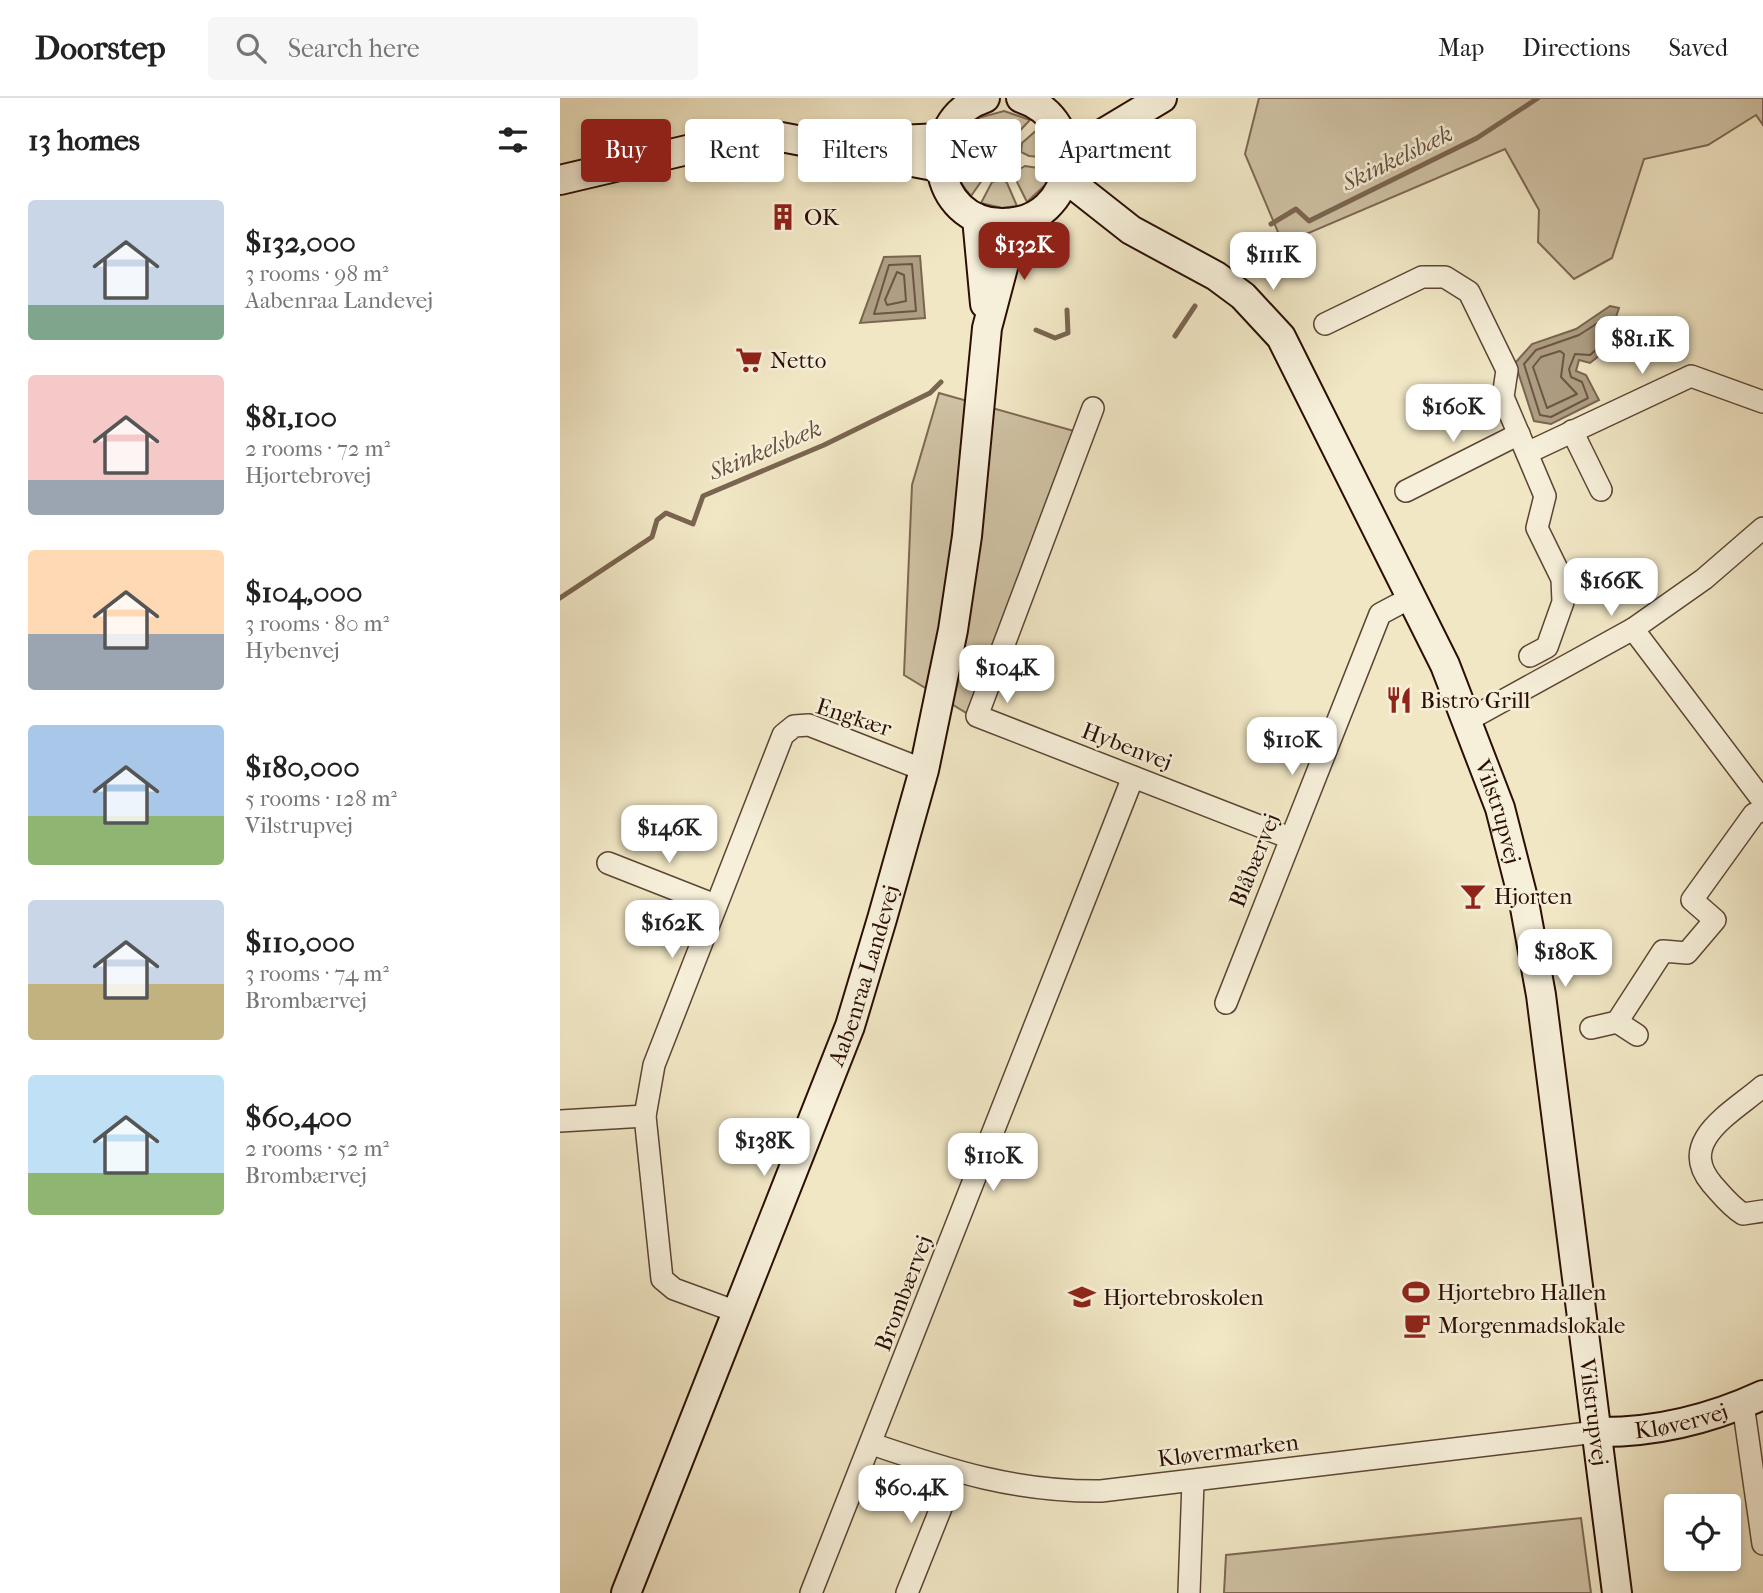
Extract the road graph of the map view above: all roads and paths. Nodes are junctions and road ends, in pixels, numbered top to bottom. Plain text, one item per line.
1 (985, 98) edge
2 (1026, 99) edge
3 (1153, 104) edge
4 (956, 119) edge
5 (1052, 119) edge
6 (1088, 119) edge
7 (1132, 119) edge
8 (798, 139) edge
9 (560, 180) edge
10 (944, 182) edge
11 (1059, 182) edge
12 (1082, 182) edge
13 (1050, 203) junction
14 (977, 218) junction
15 (1015, 222) junction
16 (1131, 230) junction
17 (1325, 324) dead end
18 (987, 328) junction
19 (1763, 402) edge
20 (1093, 408) dead end
21 (1572, 431) junction
22 (1523, 444) junction
23 (1601, 490) dead end
24 (1406, 491) dead end
25 (1763, 528) edge
26 (1412, 597) junction
27 (1633, 629) junction
28 (1530, 656) dead end
29 (1468, 720) junction
30 (924, 770) junction
31 (1133, 777) junction
32 (1763, 801) edge
33 (1763, 810) edge
34 (1290, 838) junction
35 (608, 863) dead end
36 (715, 905) junction
37 (1226, 1003) dead end
38 (1617, 1022) junction
39 (1591, 1028) dead end
40 (1637, 1035) dead end
41 (1763, 1086) edge
42 (645, 1116) junction
43 (560, 1121) edge
44 (1763, 1211) edge
45 (737, 1312) junction
46 (1753, 1399) edge
47 (1597, 1432) junction
48 (872, 1444) junction
49 (955, 1473) junction
50 (1194, 1482) junction
51 (1763, 1544) edge
52 (626, 1593) edge
53 (811, 1593) edge
54 (907, 1593) edge
55 (1189, 1593) edge
56 (1618, 1593) edge

1 - 4 street
2 - 5 street
3 - 6 street
3 - 7 street
8 - 9 street
10 - 14 street
11 - 13 street
12 - 16 street, Vilstrupvej
13 - 15 street
13 - 16 street, Vilstrupvej
14 - 15 street
14 - 18 street, Aabenraa Landevej
15 - 18 street, Aabenraa Landevej
16 - 26 street, Vilstrupvej
17 - 22 street
18 - 30 street, Aabenraa Landevej
19 - 21 street
20 - 31 street, Hybenvej
21 - 22 street
21 - 23 street
22 - 24 street
22 - 28 street
25 - 27 street
26 - 29 street, Vilstrupvej
26 - 34 street, Blåbærvej
27 - 29 street
27 - 32 street
29 - 47 street, Vilstrupvej
30 - 36 street, Engkær
30 - 45 street, Aabenraa Landevej
31 - 34 street, Hybenvej
31 - 48 street, Brombærvej
33 - 38 street
34 - 37 street, Blåbærvej
35 - 36 street
36 - 42 street, Engkær
38 - 39 street
38 - 40 street
41 - 44 street
42 - 43 street
42 - 45 street, Engkær
45 - 52 street, Aabenraa Landevej
46 - 47 street, Kløvervej
46 - 51 street
47 - 50 street, Kløvermarken
47 - 56 street, Vilstrupvej
48 - 49 street, Kløvermarken
48 - 53 street, Brombærvej
49 - 50 street, Kløvermarken
49 - 54 street
50 - 55 street

